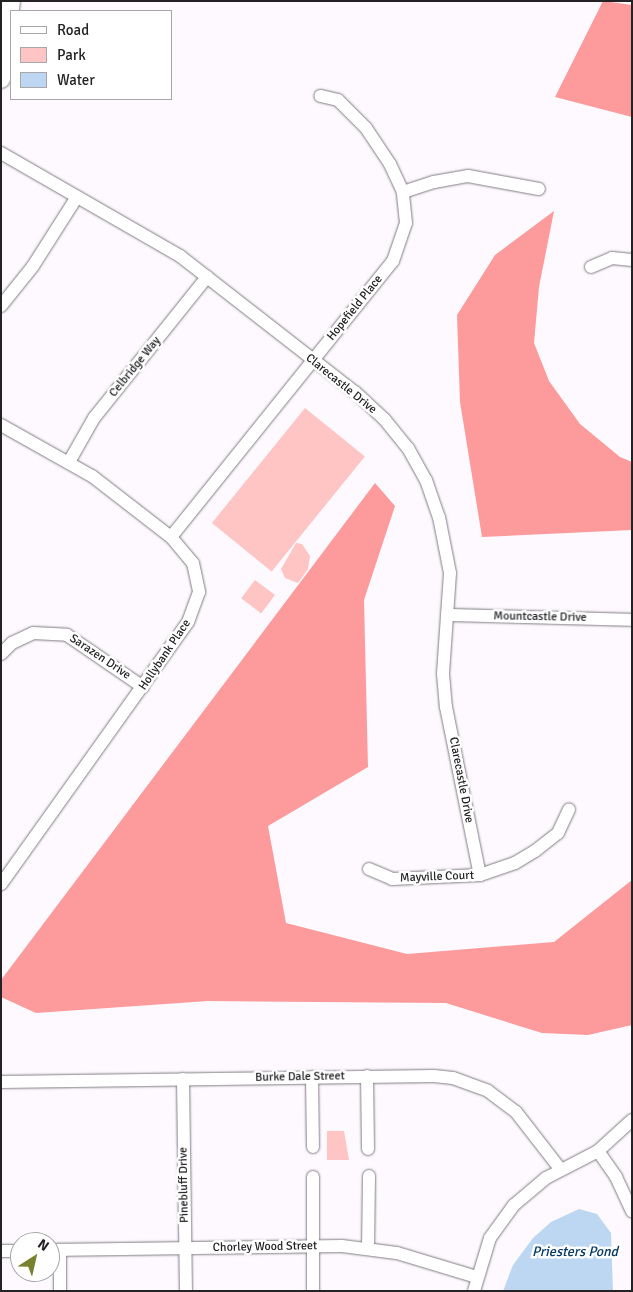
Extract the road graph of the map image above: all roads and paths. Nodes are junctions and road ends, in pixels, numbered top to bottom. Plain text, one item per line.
1 (11, 1) edge
2 (1, 79) edge
3 (320, 96) dead end
4 (1, 153) edge
5 (539, 189) dead end
6 (403, 192) junction
7 (78, 197) junction
8 (632, 260) edge
9 (591, 267) dead end
10 (208, 277) junction
11 (1, 306) edge
12 (313, 360) junction
13 (1, 425) edge
14 (69, 462) junction
15 (171, 537) junction
16 (448, 615) junction
17 (632, 620) edge
18 (1, 654) edge
19 (144, 687) junction
20 (569, 809) dead end
21 (369, 869) dead end
22 (480, 875) junction
23 (1, 884) edge
24 (367, 1076) junction
25 (312, 1077) junction
26 (183, 1079) junction
27 (1, 1082) edge
28 (632, 1120) edge
29 (313, 1147) dead end
30 (368, 1150) dead end
31 (598, 1151) junction
32 (561, 1170) junction
33 (369, 1176) dead end
34 (313, 1177) dead end
35 (632, 1212) edge
36 (314, 1246) junction
37 (185, 1248) junction
38 (368, 1249) junction
39 (60, 1250) edge
40 (476, 1277) junction
41 (186, 1291) edge
42 (313, 1291) edge
43 (474, 1291) edge

1 - 2 street
3 - 6 street, Hopefield Place
4 - 7 street, Clarecastle Drive
5 - 6 street
6 - 12 street, Hopefield Place
7 - 10 street, Clarecastle Drive
7 - 11 street
8 - 9 street
10 - 12 street, Clarecastle Drive
10 - 14 street, Celbridge Way
12 - 15 street, Hopefield Place
12 - 16 street, Clarecastle Drive
13 - 14 street, Hollybank Place
14 - 15 street, Hollybank Place
15 - 19 street, Hollybank Place
16 - 17 street, Mountcastle Drive
16 - 22 street, Clarecastle Drive
18 - 19 street, Sarazen Drive
19 - 23 street, Hollybank Place
20 - 22 street, Mayville Court
21 - 22 street, Mayville Court
24 - 25 street, Burke Dale Street
24 - 30 street
24 - 32 street, Burke Dale Street
25 - 26 street, Burke Dale Street
25 - 29 street
26 - 27 street, Burke Dale Street
26 - 37 street, Pinebluff Drive
28 - 31 street
31 - 32 street
31 - 35 street
32 - 40 street
33 - 38 street
34 - 36 street
36 - 37 street, Chorley Wood Street
36 - 38 street, Chorley Wood Street
36 - 42 street
37 - 39 street, Chorley Wood Street
37 - 41 street, Pinebluff Drive
38 - 40 street, Chorley Wood Street
40 - 43 street

